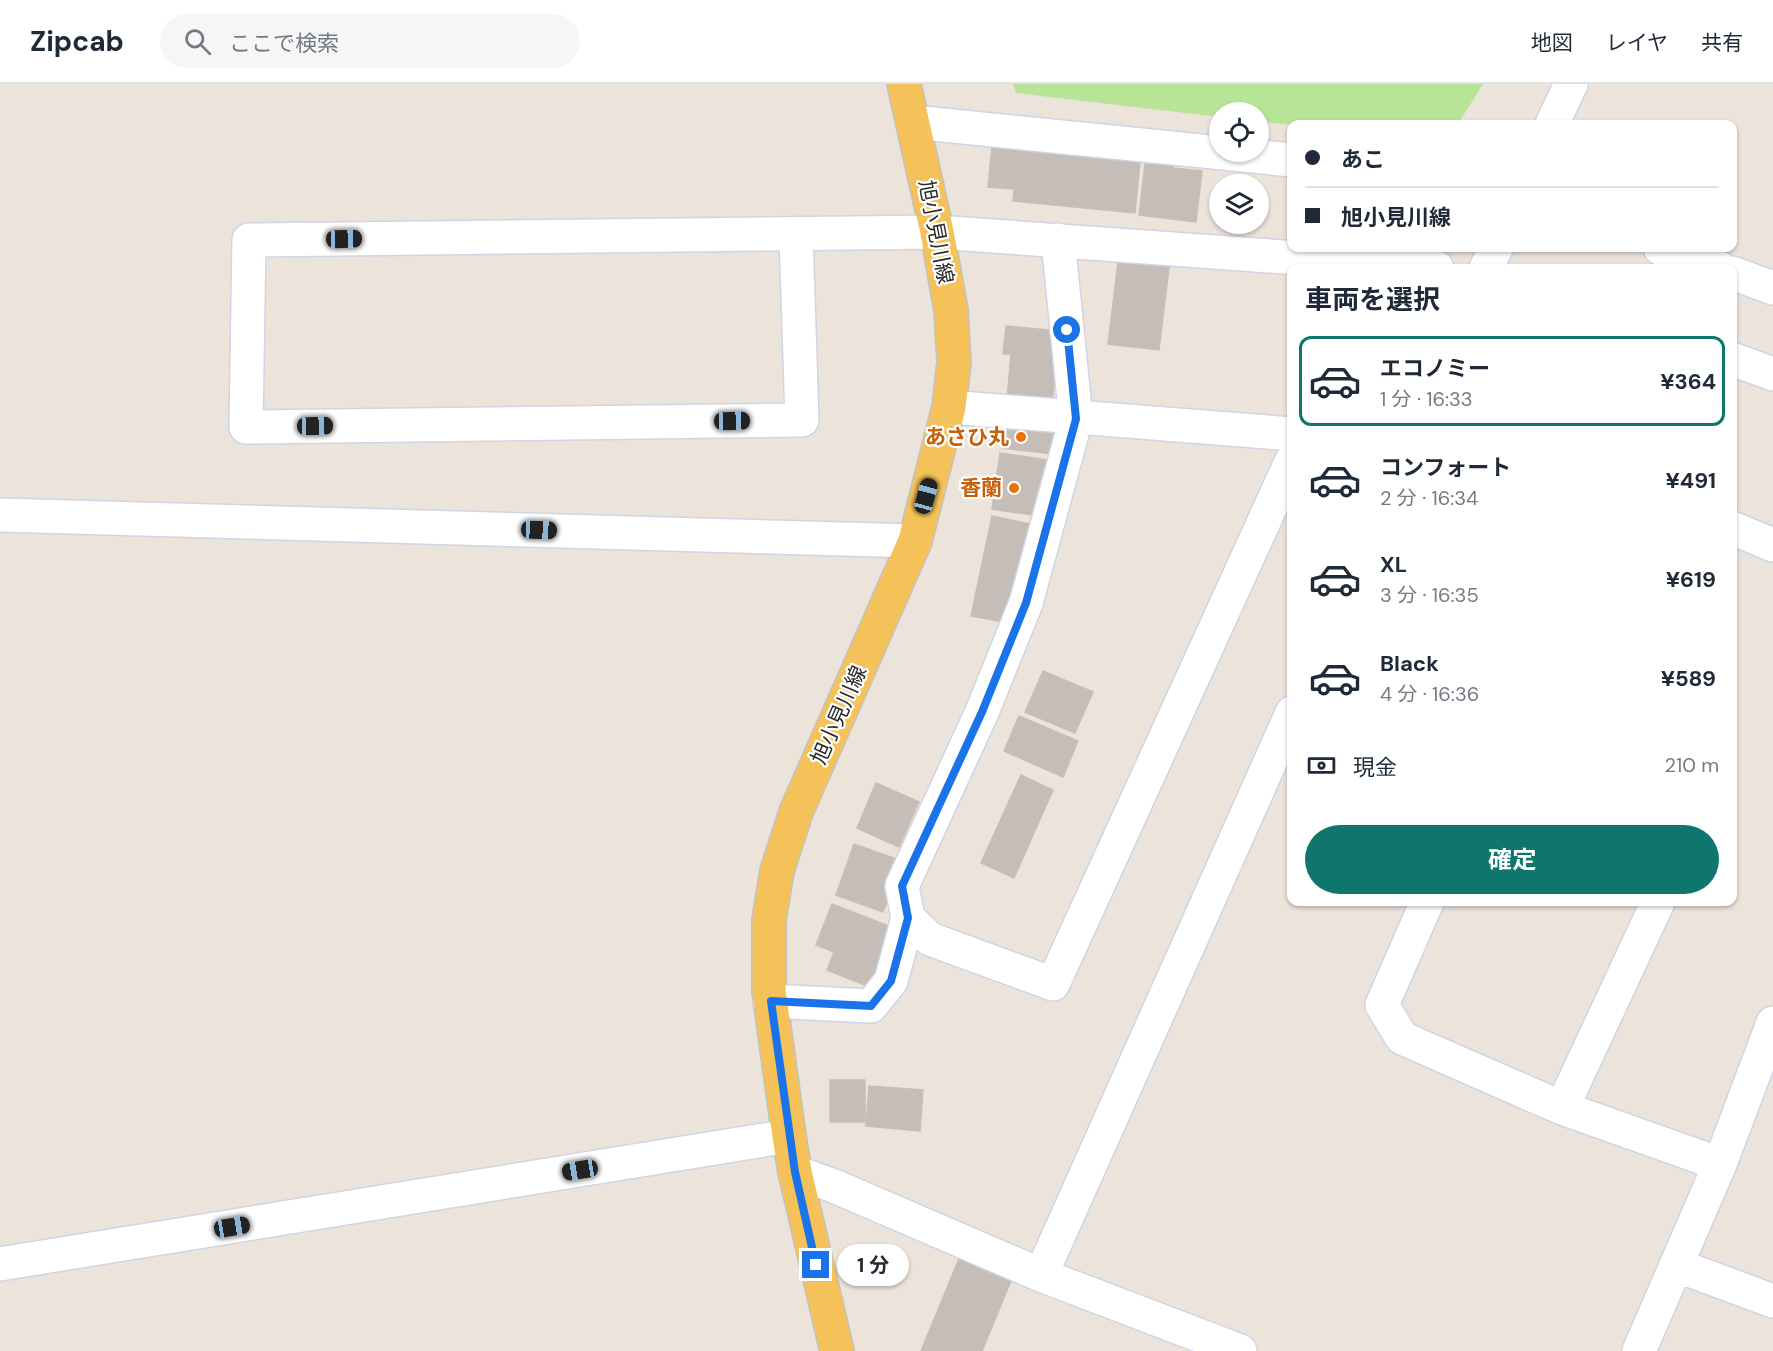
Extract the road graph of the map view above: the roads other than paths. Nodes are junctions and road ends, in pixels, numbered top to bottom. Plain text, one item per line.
1 (904, 84) edge
2 (1571, 84) edge
3 (1554, 120) edge
4 (913, 122) junction
5 (1287, 159) edge
6 (937, 232) junction
7 (796, 234) junction
8 (1058, 240) junction
9 (1672, 252) edge
10 (1383, 264) edge
11 (1707, 264) edge
12 (1737, 275) edge
13 (1773, 288) edge
14 (1737, 361) edge
15 (1773, 374) edge
16 (949, 407) junction
17 (1076, 419) junction
18 (1287, 434) edge
19 (1287, 471) edge
20 (0, 515) edge
21 (1737, 530) edge
22 (915, 541) junction
23 (1773, 545) edge
24 (1287, 724) edge
25 (1425, 906) edge
26 (1656, 906) edge
27 (908, 918) junction
28 (771, 1001) junction
29 (1773, 1023) edge
30 (1562, 1108) junction
31 (789, 1136) junction
32 (1720, 1164) junction
33 (795, 1172) junction
34 (0, 1264) edge
35 (1676, 1265) junction
36 (1041, 1275) junction
37 (1773, 1300) edge
38 (837, 1351) edge
39 (1240, 1351) edge
40 (1640, 1351) edge

1 - 4 main road, 旭小見川線
2 - 3 street
4 - 5 street
4 - 6 main road, 旭小見川線
6 - 7 street
6 - 8 street
6 - 16 main road, 旭小見川線
7 - 7 street
8 - 10 street
8 - 17 street
9 - 11 street
12 - 13 street
14 - 15 street
16 - 17 street
16 - 22 main road, 旭小見川線
17 - 18 street
17 - 27 street
19 - 27 street
20 - 22 street
21 - 23 street
22 - 28 main road, 旭小見川線
24 - 36 street
25 - 30 street
26 - 30 street
27 - 28 street
28 - 31 main road, 旭小見川線
29 - 32 street
30 - 32 street
31 - 33 main road, 旭小見川線
31 - 34 street
32 - 35 street
33 - 36 street
33 - 38 main road, 旭小見川線
35 - 37 street
35 - 40 street
36 - 39 street

